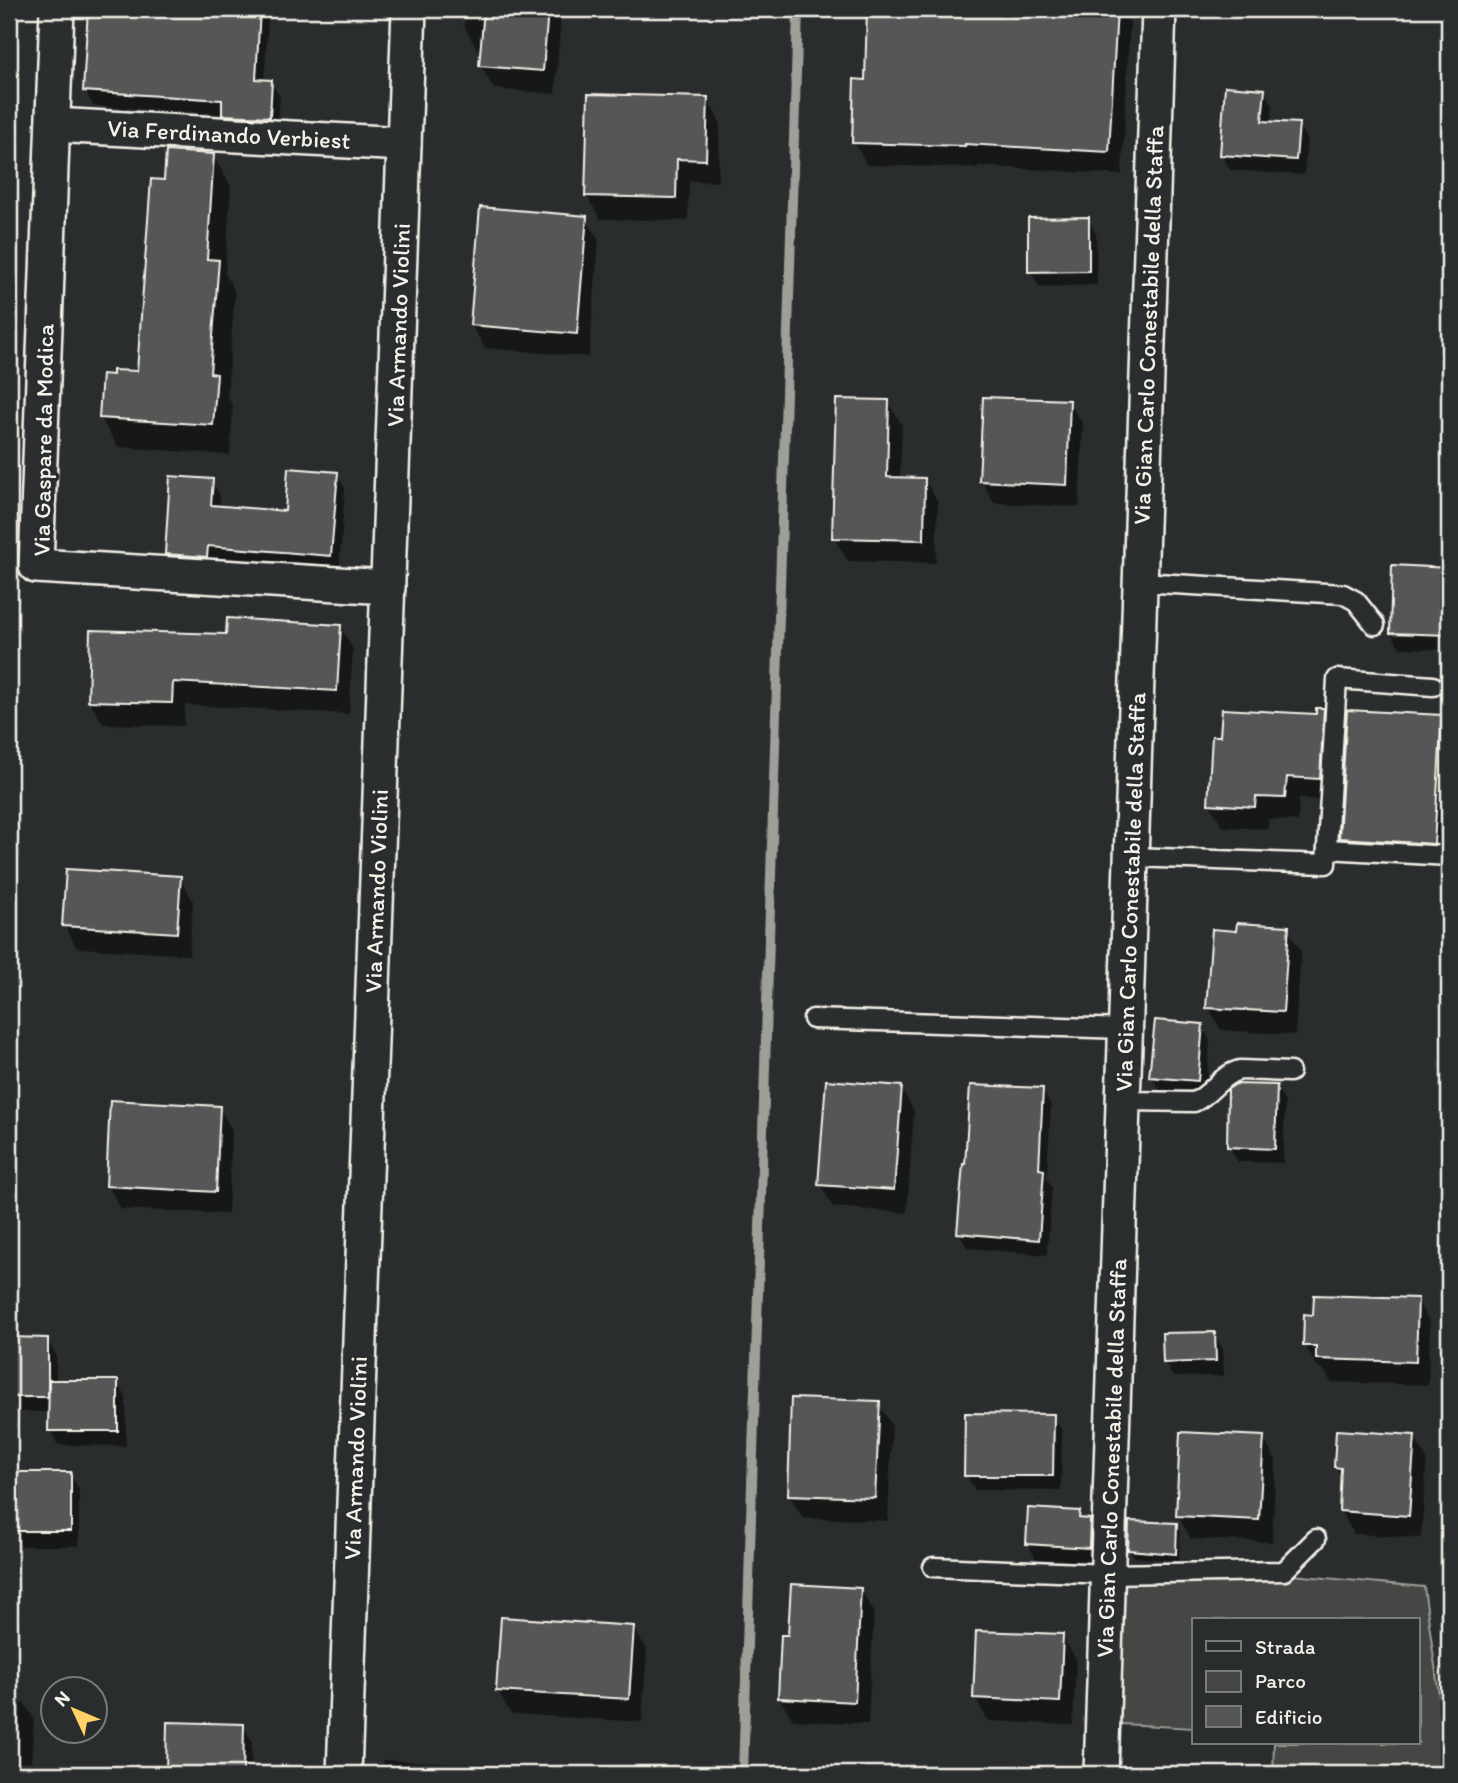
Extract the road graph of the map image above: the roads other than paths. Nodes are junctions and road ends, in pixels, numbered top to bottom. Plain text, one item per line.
1 (57, 9) edge
2 (409, 9) edge
3 (1158, 9) edge
4 (53, 125) junction
5 (404, 144) junction
6 (1140, 582) junction
7 (388, 587) junction
8 (1375, 625) dead end
9 (1433, 686) dead end
10 (1326, 849) junction
11 (1131, 856) junction
12 (1449, 856) edge
13 (813, 1019) dead end
14 (1125, 1029) junction
15 (1290, 1072) dead end
16 (1123, 1101) junction
17 (1316, 1539) dead end
18 (933, 1567) dead end
19 (1108, 1574) junction
20 (344, 1774) edge
21 (1101, 1774) edge

1 - 4 street, Via Gaspare da Modica
2 - 5 street, Via Armando Violini
3 - 6 street, Via Gian Carlo Conestabile della Staffa
4 - 5 street, Via Ferdinando Verbiest
4 - 7 street, Via Gaspare da Modica
5 - 7 street, Via Armando Violini
6 - 8 lane
6 - 11 street, Via Gian Carlo Conestabile della Staffa
7 - 20 street, Via Armando Violini
9 - 10 lane
10 - 11 lane
10 - 12 lane
11 - 14 street, Via Gian Carlo Conestabile della Staffa
13 - 14 lane
14 - 16 street, Via Gian Carlo Conestabile della Staffa
15 - 16 lane
16 - 19 street, Via Gian Carlo Conestabile della Staffa
17 - 19 lane
18 - 19 lane
19 - 21 street, Via Gian Carlo Conestabile della Staffa

